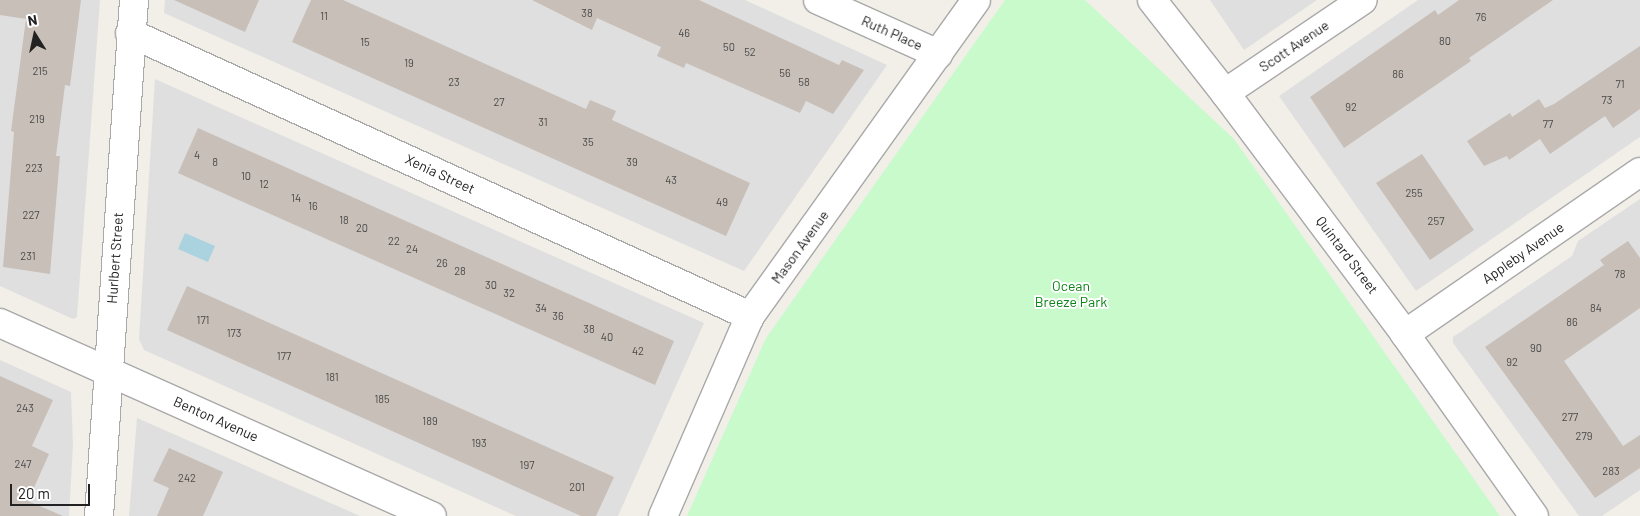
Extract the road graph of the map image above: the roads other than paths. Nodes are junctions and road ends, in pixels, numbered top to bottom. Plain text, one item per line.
1 (134, 0) edge
2 (818, 0) edge
3 (976, 0) edge
4 (1152, 0) edge
5 (1363, 0) edge
6 (130, 33) junction
7 (938, 54) junction
8 (1225, 93) junction
9 (1640, 172) edge
10 (750, 316) junction
11 (0, 322) edge
12 (1406, 334) junction
13 (107, 370) junction
14 (99, 516) edge
15 (432, 516) edge
16 (663, 516) edge
17 (1534, 516) edge

1 - 6 street, Hurlbert Street
2 - 7 street, Ruth Place
3 - 7 street, Mason Avenue
4 - 8 street, Quintard Street
5 - 8 street, Scott Avenue
6 - 10 street, Xenia Street
6 - 13 street, Hurlbert Street
7 - 10 street, Mason Avenue
8 - 12 street, Quintard Street
9 - 12 street, Appleby Avenue
10 - 16 street, Mason Avenue
11 - 13 street, Benton Avenue
12 - 17 street, Quintard Street
13 - 14 street, Hurlbert Street
13 - 15 street, Benton Avenue

